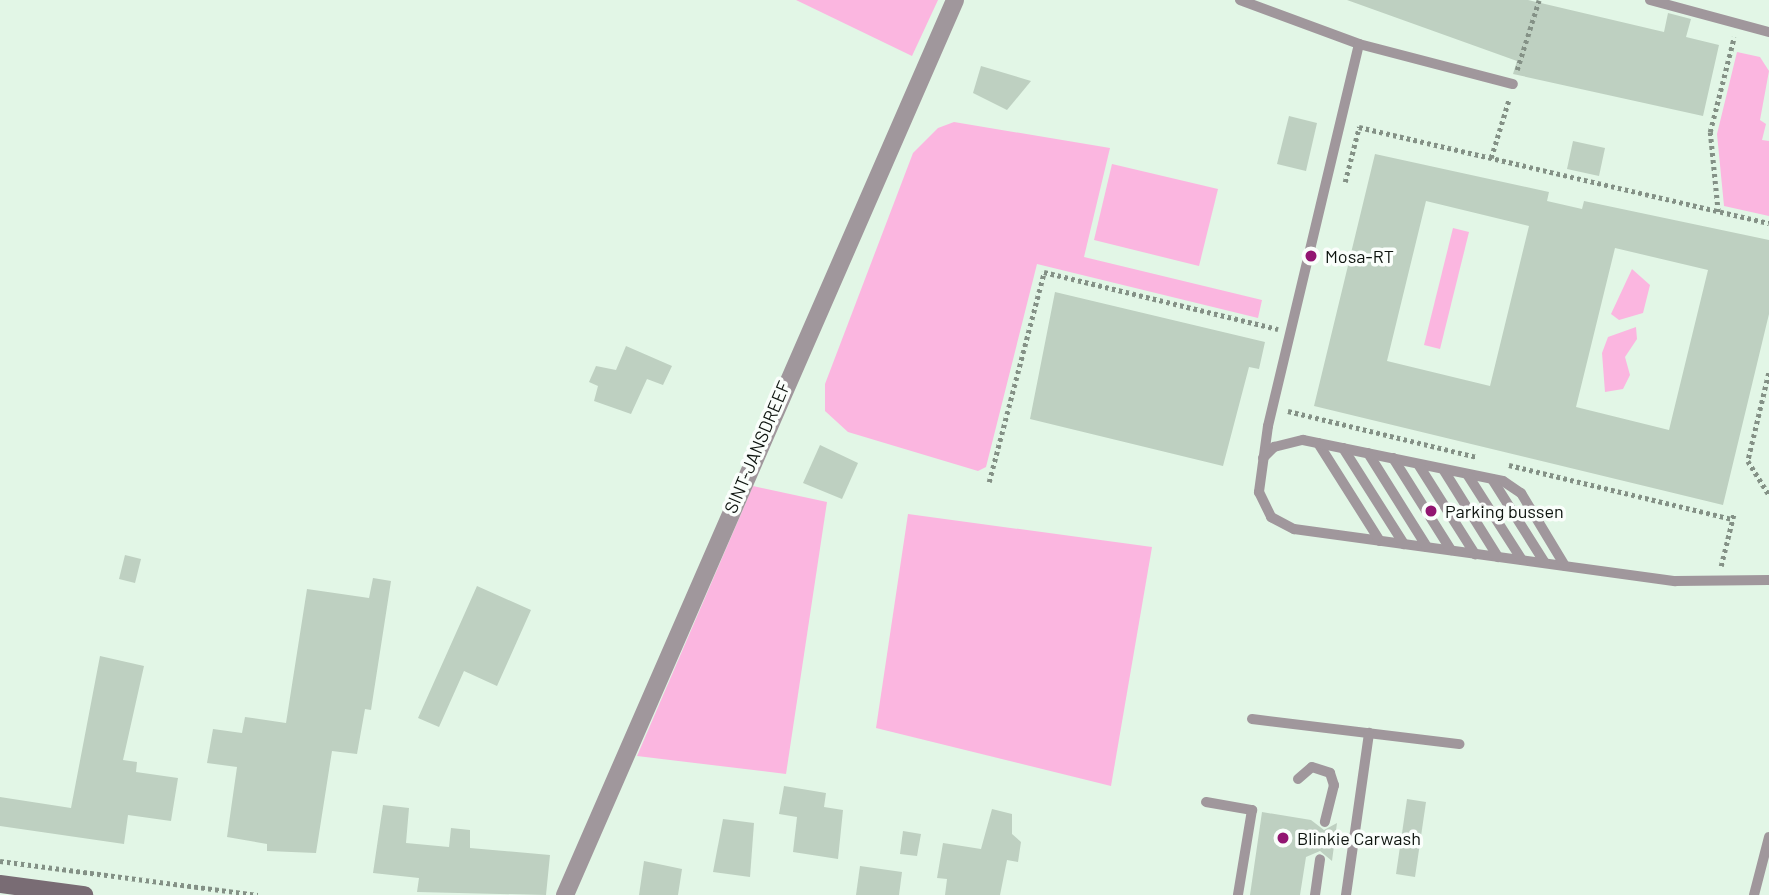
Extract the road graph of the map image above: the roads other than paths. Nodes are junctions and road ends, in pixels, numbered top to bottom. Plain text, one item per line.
1 (955, 0) edge
2 (1240, 0) edge
3 (1650, 0) edge
4 (1769, 32) edge
5 (1359, 44) junction
6 (1513, 84) road end
7 (1318, 443) junction
8 (1343, 448) junction
9 (1368, 453) junction
10 (1263, 458) junction
11 (1393, 458) junction
12 (1418, 464) junction
13 (1443, 469) junction
14 (1467, 474) junction
15 (1492, 479) junction
16 (1380, 541) junction
17 (1404, 544) junction
18 (1427, 547) junction
19 (1451, 550) junction
20 (1475, 554) junction
21 (1498, 557) junction
22 (1522, 560) junction
23 (1545, 563) junction
24 (1565, 566) junction
25 (1769, 580) edge
26 (1252, 719) dead end
27 (1369, 733) junction
28 (1460, 744) dead end
29 (1298, 779) dead end
30 (1206, 802) dead end
31 (1325, 822) dead end
32 (1769, 837) edge
33 (1320, 859) dead end
34 (0, 884) edge
35 (84, 895) edge
36 (565, 895) edge
37 (1238, 895) edge
38 (1315, 895) edge
39 (1346, 895) edge
40 (1754, 895) edge

1 - 36 street, SINT-JANSDREEF
2 - 5 lane
3 - 4 lane
5 - 6 lane
5 - 10 lane
7 - 8 lane
7 - 10 lane
7 - 16 lane
8 - 9 lane
8 - 17 lane
9 - 11 lane
9 - 18 lane
10 - 16 lane
11 - 12 lane
11 - 19 lane
12 - 13 lane
12 - 20 lane
13 - 14 lane
13 - 21 lane
14 - 15 lane
14 - 22 lane
15 - 23 lane
15 - 24 lane
16 - 17 lane
17 - 18 lane
18 - 19 lane
19 - 20 lane
20 - 21 lane
21 - 22 lane
22 - 23 lane
23 - 24 lane
24 - 25 lane
26 - 27 lane
27 - 28 lane
27 - 39 lane
29 - 31 lane
30 - 37 lane
32 - 40 lane
33 - 38 lane
34 - 35 main road

